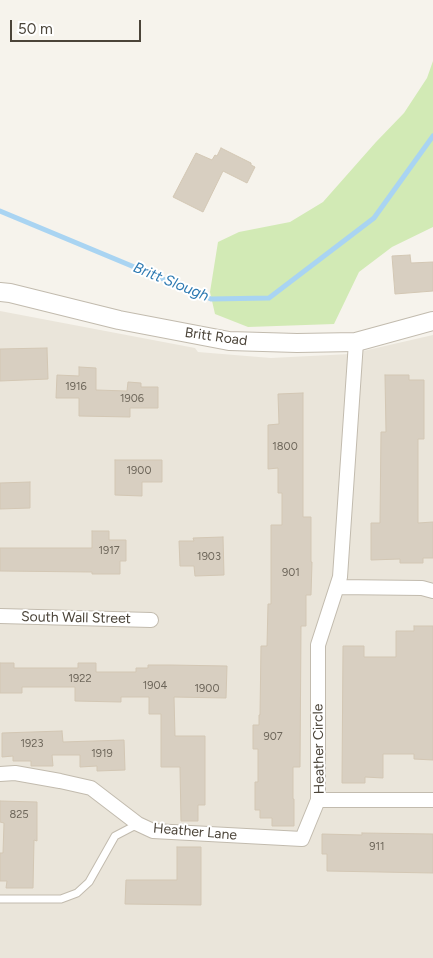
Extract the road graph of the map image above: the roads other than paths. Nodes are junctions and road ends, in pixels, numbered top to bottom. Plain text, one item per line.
1 (0, 292) edge
2 (433, 321) edge
3 (356, 342) junction
4 (337, 587) junction
5 (433, 591) edge
6 (0, 616) edge
7 (151, 620) dead end
8 (0, 774) edge
9 (318, 800) junction
10 (433, 800) edge
11 (138, 824) junction
12 (0, 899) edge

1 - 3 street, Britt Road
2 - 3 street, Britt Road
3 - 4 street, Heather Circle
4 - 5 street
4 - 9 street, Heather Circle
6 - 7 street, South Wall Street
8 - 11 street, Heather Lane
9 - 10 street, Heather Circle
9 - 11 street, Heather Lane
11 - 12 lane

